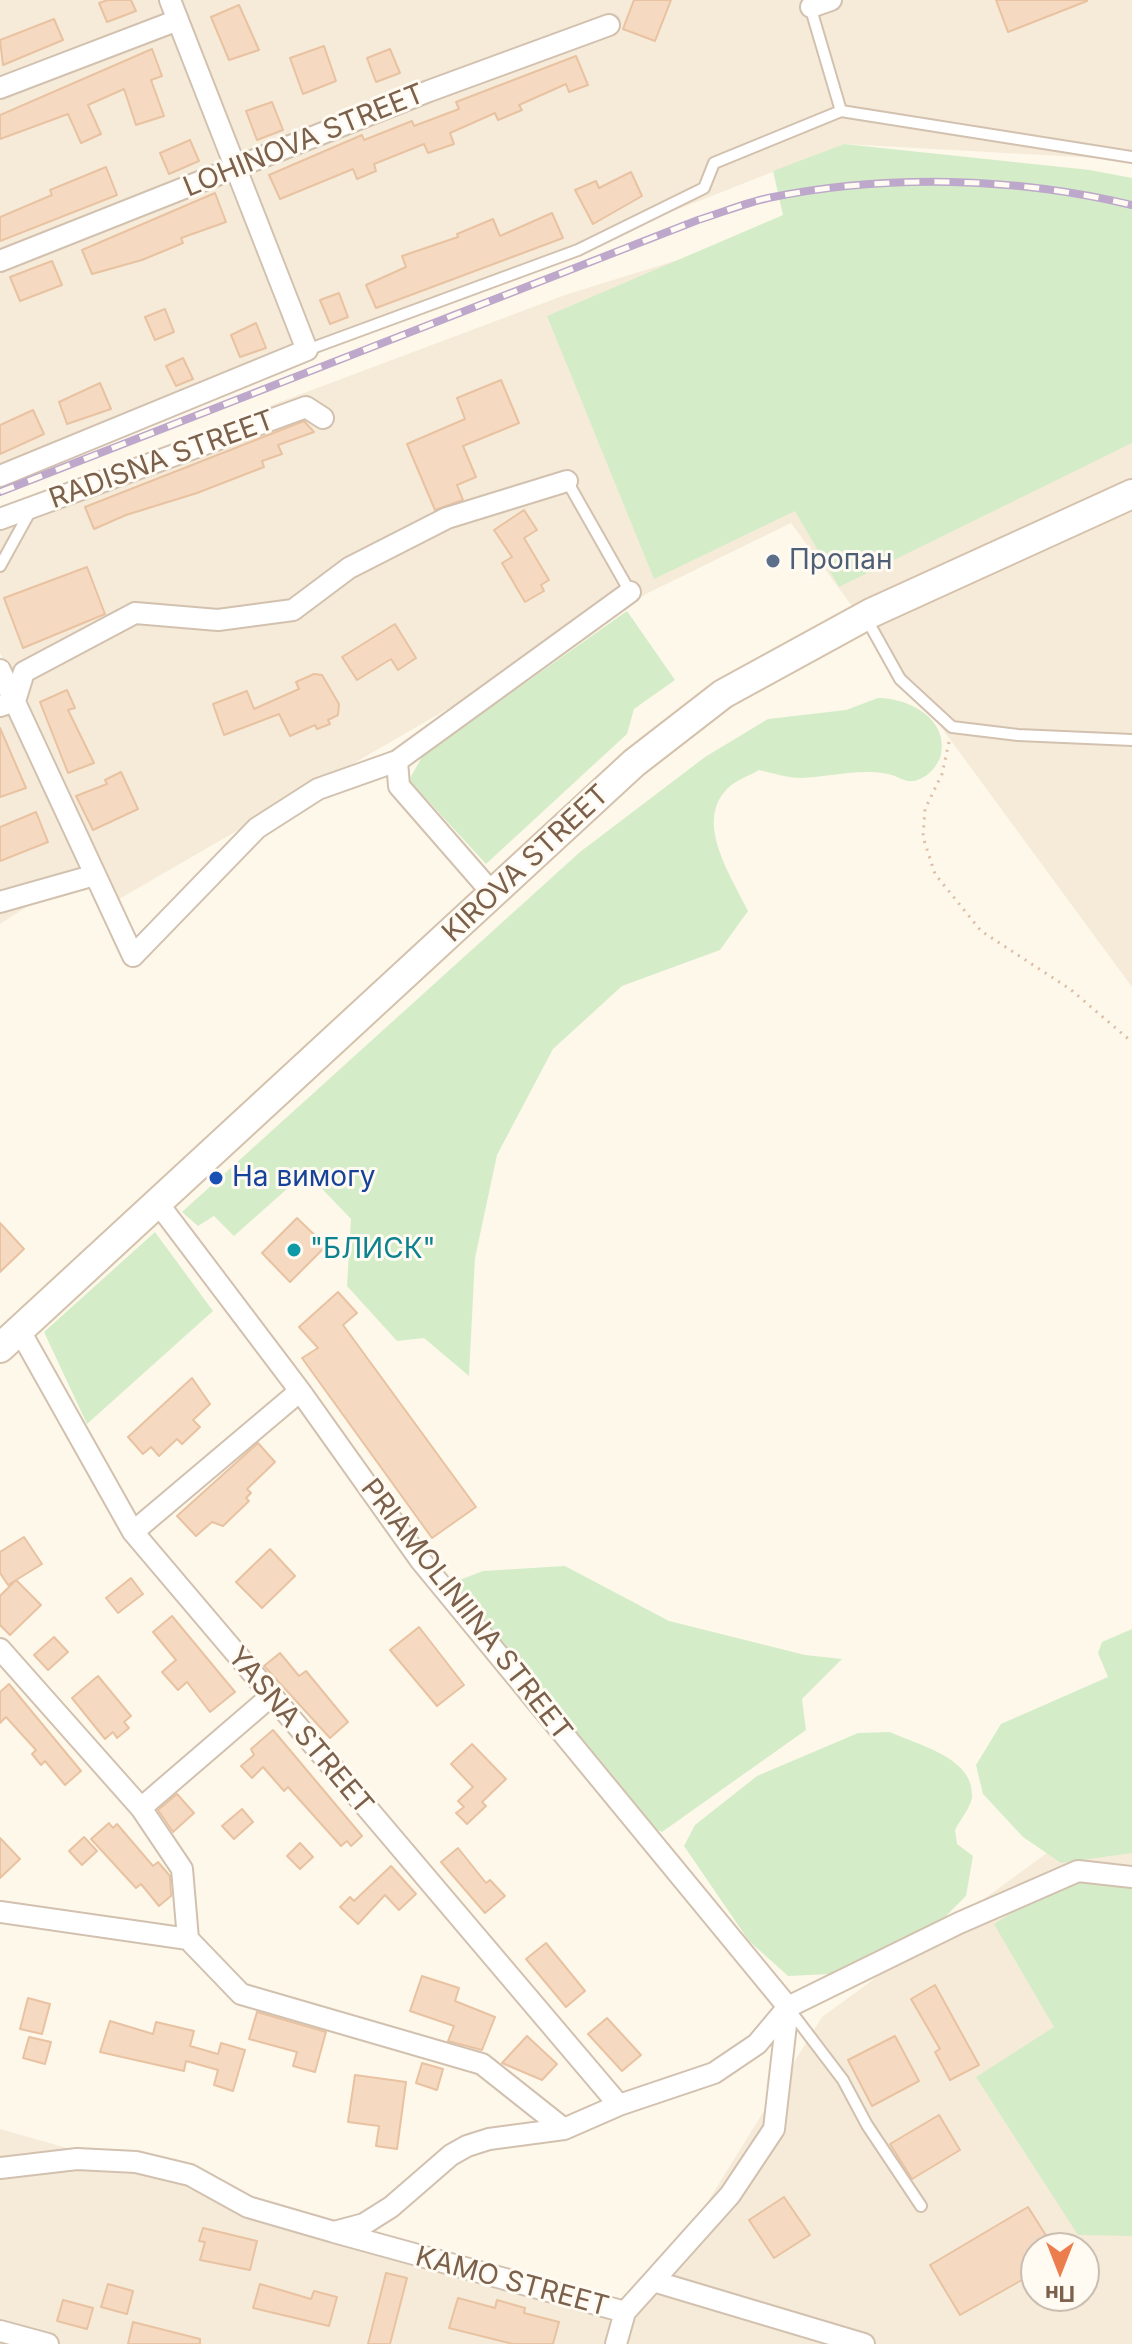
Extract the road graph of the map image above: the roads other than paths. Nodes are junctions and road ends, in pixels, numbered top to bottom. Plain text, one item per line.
1 (831, 0) edge
2 (809, 4) edge
3 (174, 10) edge
4 (609, 25) dead end
5 (0, 88) edge
6 (841, 111) junction
7 (1132, 157) edge
8 (235, 168) junction
9 (0, 261) edge
10 (307, 350) junction
11 (323, 418) dead end
12 (0, 476) edge
13 (567, 481) joint
14 (1132, 494) edge
15 (33, 508) junction
16 (0, 519) edge
17 (0, 566) edge
18 (630, 592) joint
19 (865, 617) junction
20 (0, 670) edge
21 (7, 703) edge
22 (1132, 740) edge
23 (397, 761) junction
24 (95, 875) junction
25 (494, 895) junction
26 (0, 902) edge
27 (157, 1202) junction
28 (10, 1340) edge
29 (300, 1391) junction
30 (133, 1532) junction
31 (0, 1649) edge
32 (270, 1697) junction
33 (141, 1808) junction
34 (1132, 1877) edge
35 (0, 1912) edge
36 (188, 1939) junction
37 (788, 2007) junction
38 (619, 2105) junction
39 (564, 2129) junction
40 (0, 2168) edge
41 (921, 2206) dead end
42 (334, 2232) junction
43 (653, 2281) junction
44 (625, 2312) junction
45 (0, 2331) edge
46 (48, 2344) edge
47 (616, 2344) edge
48 (864, 2344) edge

1 - 2 street
2 - 6 lane
3 - 5 street
3 - 8 street
4 - 8 street, LOHINOVA STREET
6 - 7 lane
6 - 10 lane
8 - 9 street, LOHINOVA STREET
8 - 10 street
10 - 12 street, RADISNA STREET
11 - 15 street, RADISNA STREET
13 - 18 lane
13 - 21 street
14 - 19 main road, KIROVA STREET
15 - 16 street, RADISNA STREET
15 - 17 lane
18 - 23 street
19 - 22 lane
19 - 25 main road, KIROVA STREET
20 - 21 street
21 - 24 street
23 - 24 street
23 - 25 street
24 - 26 street
25 - 27 main road, KIROVA STREET
27 - 28 main road, KIROVA STREET
27 - 29 street, PRIAMOLINIINA STREET
28 - 30 street, YASNA STREET
29 - 30 street
29 - 37 street, PRIAMOLINIINA STREET
30 - 32 street, YASNA STREET
31 - 33 street
32 - 33 street
32 - 38 street, YASNA STREET
33 - 36 street
34 - 37 street
35 - 36 street
36 - 39 street
37 - 38 street
37 - 41 lane
37 - 43 street, KAMO STREET
38 - 39 street
39 - 42 street
40 - 42 street, KAMO STREET
42 - 44 street, KAMO STREET
43 - 44 street, KAMO STREET
43 - 48 street
44 - 47 street
45 - 46 street

